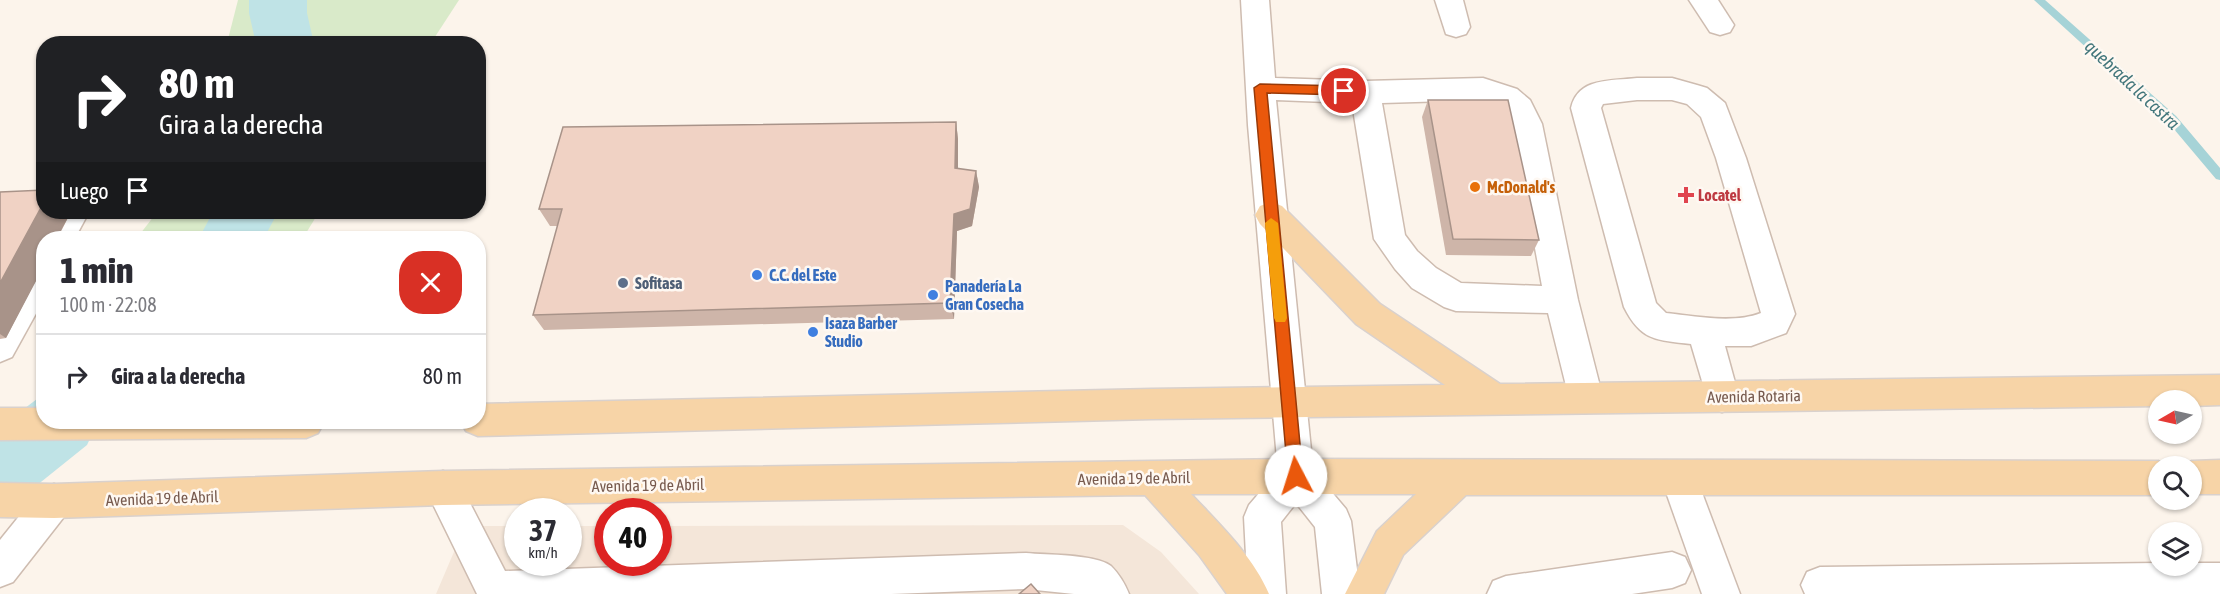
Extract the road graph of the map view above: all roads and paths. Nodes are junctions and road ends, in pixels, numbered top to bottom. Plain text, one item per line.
1 (1255, 0) edge
2 (1449, 0) edge
3 (1703, 0) edge
4 (1720, 25) dead end
5 (1456, 27) dead end
6 (1260, 88) junction
7 (1365, 92) junction
8 (1271, 215) junction
9 (36, 282) edge
10 (1561, 300) junction
11 (1704, 331) junction
12 (0, 347) edge
13 (2220, 390) edge
14 (1722, 397) junction
15 (1586, 398) junction
16 (1497, 401) junction
17 (1289, 403) junction
18 (486, 420) edge
19 (8, 424) edge
20 (36, 424) edge
21 (1296, 476) junction
22 (2220, 477) edge
23 (1153, 478) junction
24 (1458, 478) junction
25 (1679, 478) junction
26 (2148, 478) edge
27 (2202, 478) edge
28 (443, 488) junction
29 (0, 500) edge
30 (54, 501) junction
31 (0, 569) edge
32 (1672, 570) dead end
33 (2220, 581) edge
34 (1820, 585) dead end
35 (2035, 589) edge
36 (496, 592) edge
37 (1110, 594) edge
38 (1250, 594) edge
39 (1268, 594) edge
40 (1341, 594) edge
41 (1364, 594) edge
42 (1506, 594) edge
43 (1721, 594) edge

1 - 6 street
2 - 5 street
3 - 4 street
6 - 7 street
6 - 8 street
7 - 10 street
7 - 10 street
8 - 16 main road
8 - 17 street
9 - 12 street
10 - 15 street
11 - 11 street
11 - 14 street
13 - 14 main road, Avenida Rotaria
14 - 15 main road, Avenida Rotaria
15 - 16 main road, Avenida Rotaria
16 - 17 main road, Avenida Rotaria
17 - 18 main road
17 - 21 street
19 - 20 main road
21 - 23 main road, Avenida 19 de Abril
21 - 24 main road
21 - 39 street
21 - 40 street
22 - 27 main road
23 - 28 main road, Avenida 19 de Abril
23 - 38 main road
24 - 25 main road
24 - 41 main road
25 - 26 main road
25 - 43 street
28 - 30 main road, Avenida 19 de Abril
28 - 36 street
29 - 30 main road, Avenida 19 de Abril
30 - 31 street
32 - 42 street
33 - 35 street
34 - 35 street
36 - 37 street

